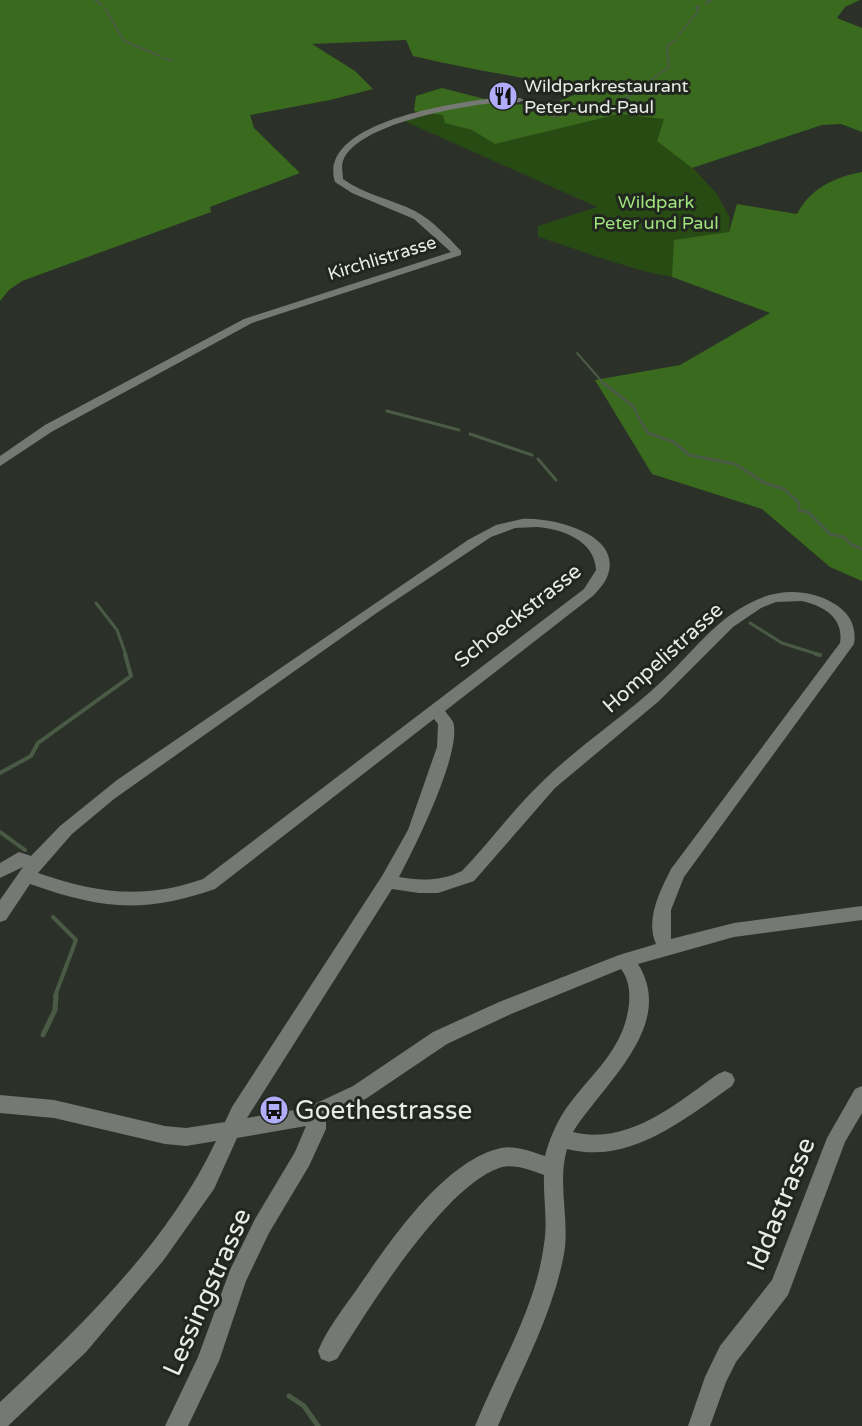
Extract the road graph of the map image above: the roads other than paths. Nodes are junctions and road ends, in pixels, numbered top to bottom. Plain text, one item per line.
1 (520, 100) dead end
2 (0, 462) edge
3 (435, 709) junction
4 (31, 870) junction
5 (0, 871) edge
6 (388, 881) junction
7 (862, 913) edge
8 (0, 915) edge
9 (666, 947) junction
10 (625, 960) junction
11 (725, 1080) dead end
12 (862, 1095) edge
13 (0, 1104) edge
14 (316, 1114) junction
15 (230, 1132) junction
16 (560, 1138) junction
17 (552, 1168) junction
18 (329, 1352) dead end
19 (0, 1418) edge
20 (176, 1426) edge
21 (486, 1426) edge
22 (699, 1426) edge

1 - 2 street, Kirchlistrasse
3 - 4 street, Schoeckstrasse
3 - 4 street, Schoeckstrasse
3 - 6 street
4 - 5 street
4 - 8 street
6 - 9 street, Hompelistrasse
6 - 15 street
7 - 9 street
9 - 10 street
10 - 14 street
10 - 16 street
11 - 16 street
12 - 22 street, Iddastrasse
13 - 15 street
14 - 15 street
14 - 20 street, Lessingstrasse
15 - 19 street
16 - 17 street
17 - 18 street
17 - 21 street

